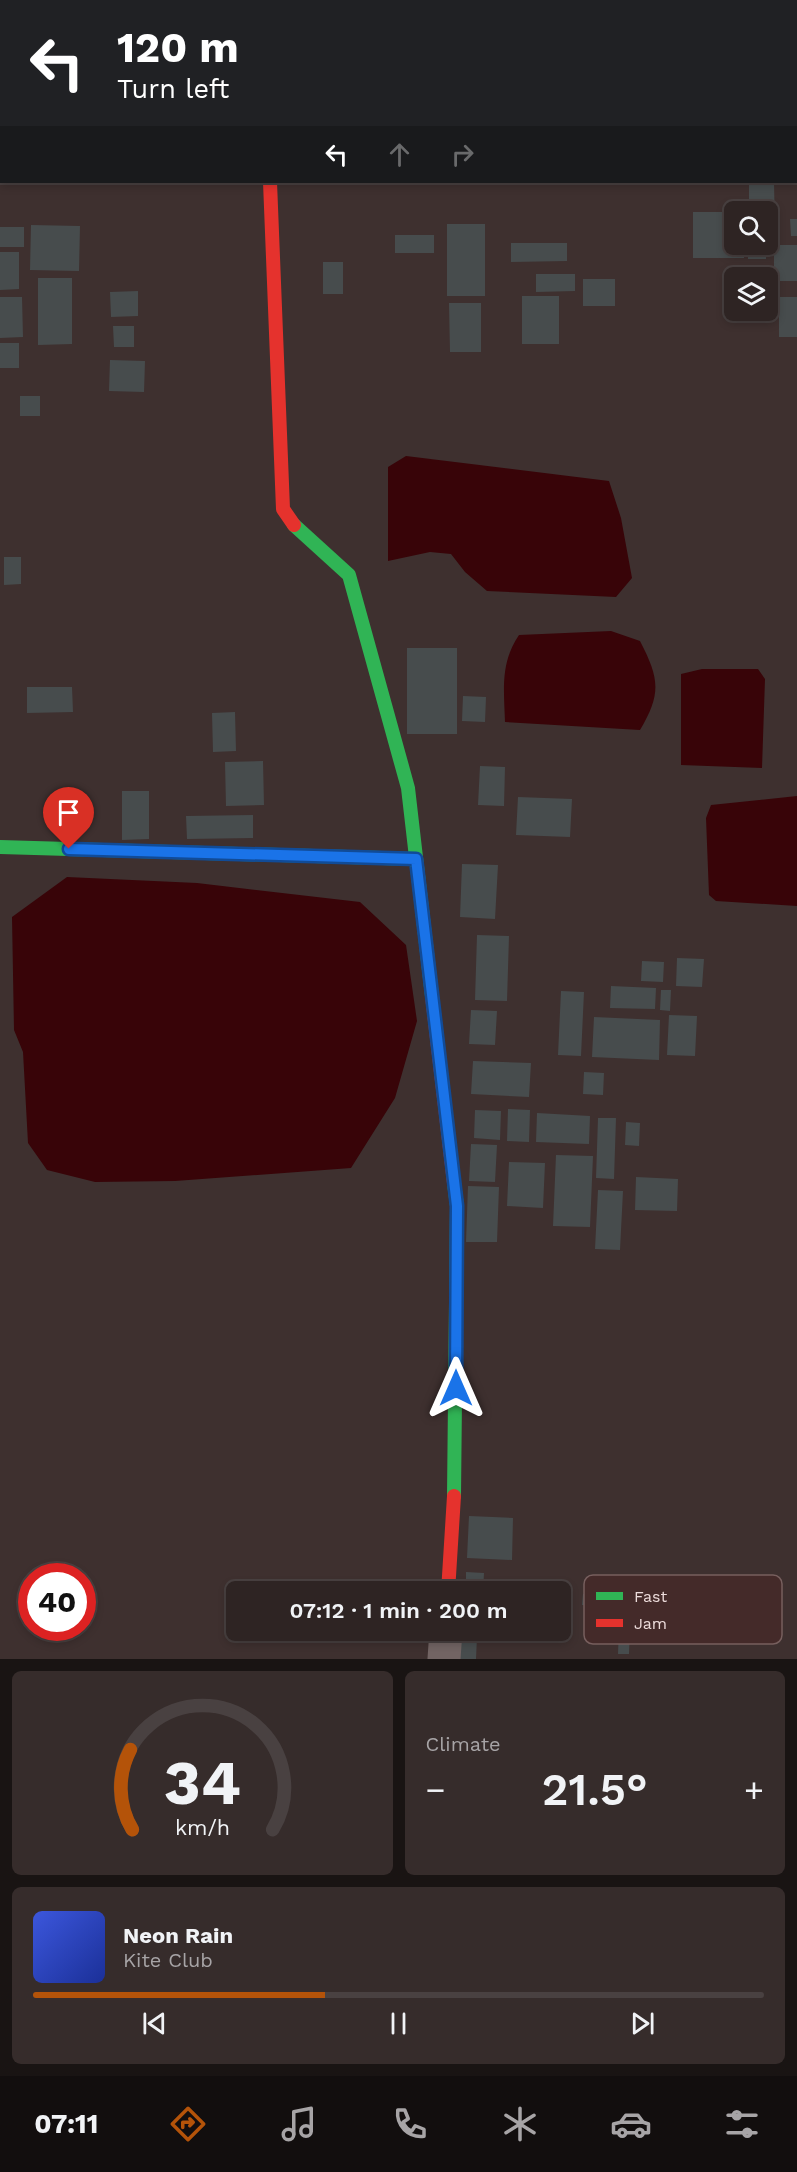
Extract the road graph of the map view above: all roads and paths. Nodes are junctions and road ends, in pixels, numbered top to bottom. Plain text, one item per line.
1 (270, 183) edge
2 (0, 847) edge
3 (416, 859) junction
4 (449, 1581) edge
5 (445, 1641) edge
6 (444, 1659) edge

1 - 3 street
2 - 3 street
3 - 4 street
5 - 6 street

